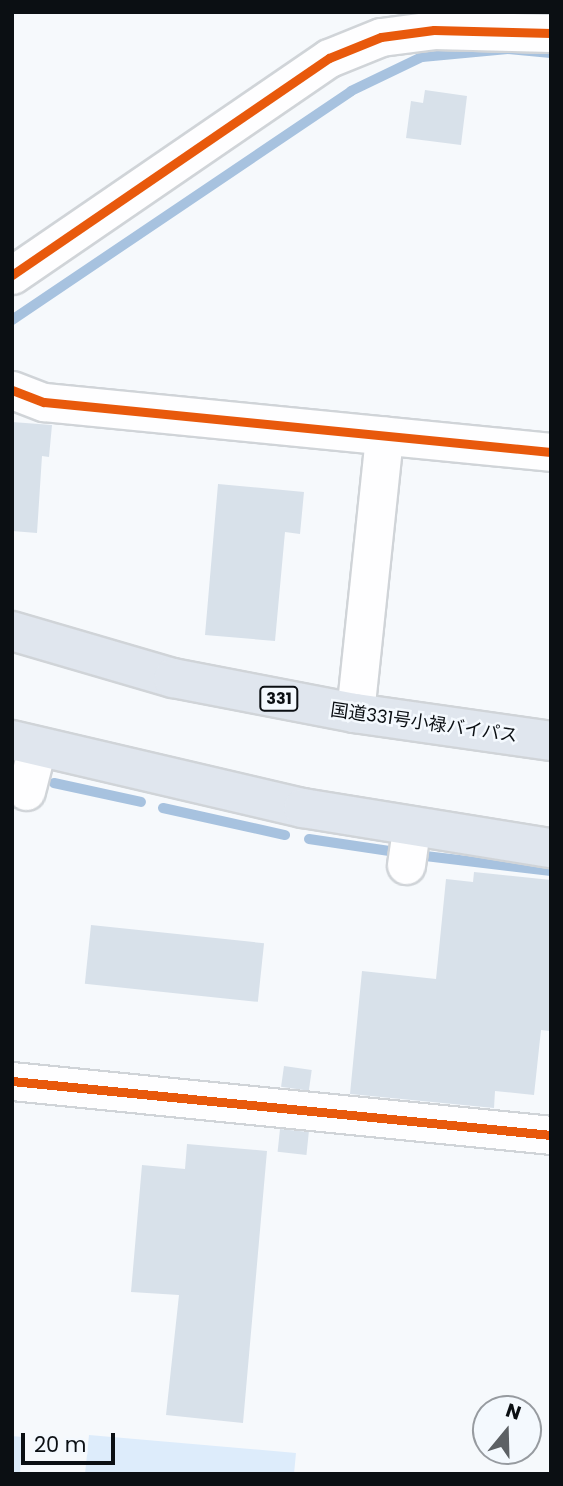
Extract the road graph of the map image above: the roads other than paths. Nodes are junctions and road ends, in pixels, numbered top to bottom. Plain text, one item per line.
1 (551, 33) edge
2 (12, 275) edge
3 (12, 390) edge
4 (384, 436) junction
5 (551, 452) edge
6 (12, 631) edge
7 (355, 713) junction
8 (551, 741) edge
9 (25, 744) edge
10 (26, 791) dead end
11 (411, 828) junction
12 (551, 848) edge
13 (406, 865) dead end
14 (12, 1081) edge
15 (551, 1135) edge

1 - 2 street
3 - 4 street
4 - 5 street
4 - 7 street
6 - 7 highway, 国道331号小禄バイパス / 331
7 - 8 highway, 国道331号小禄バイパス / 331
9 - 10 street
9 - 11 highway
11 - 12 highway
11 - 13 street
14 - 15 street

